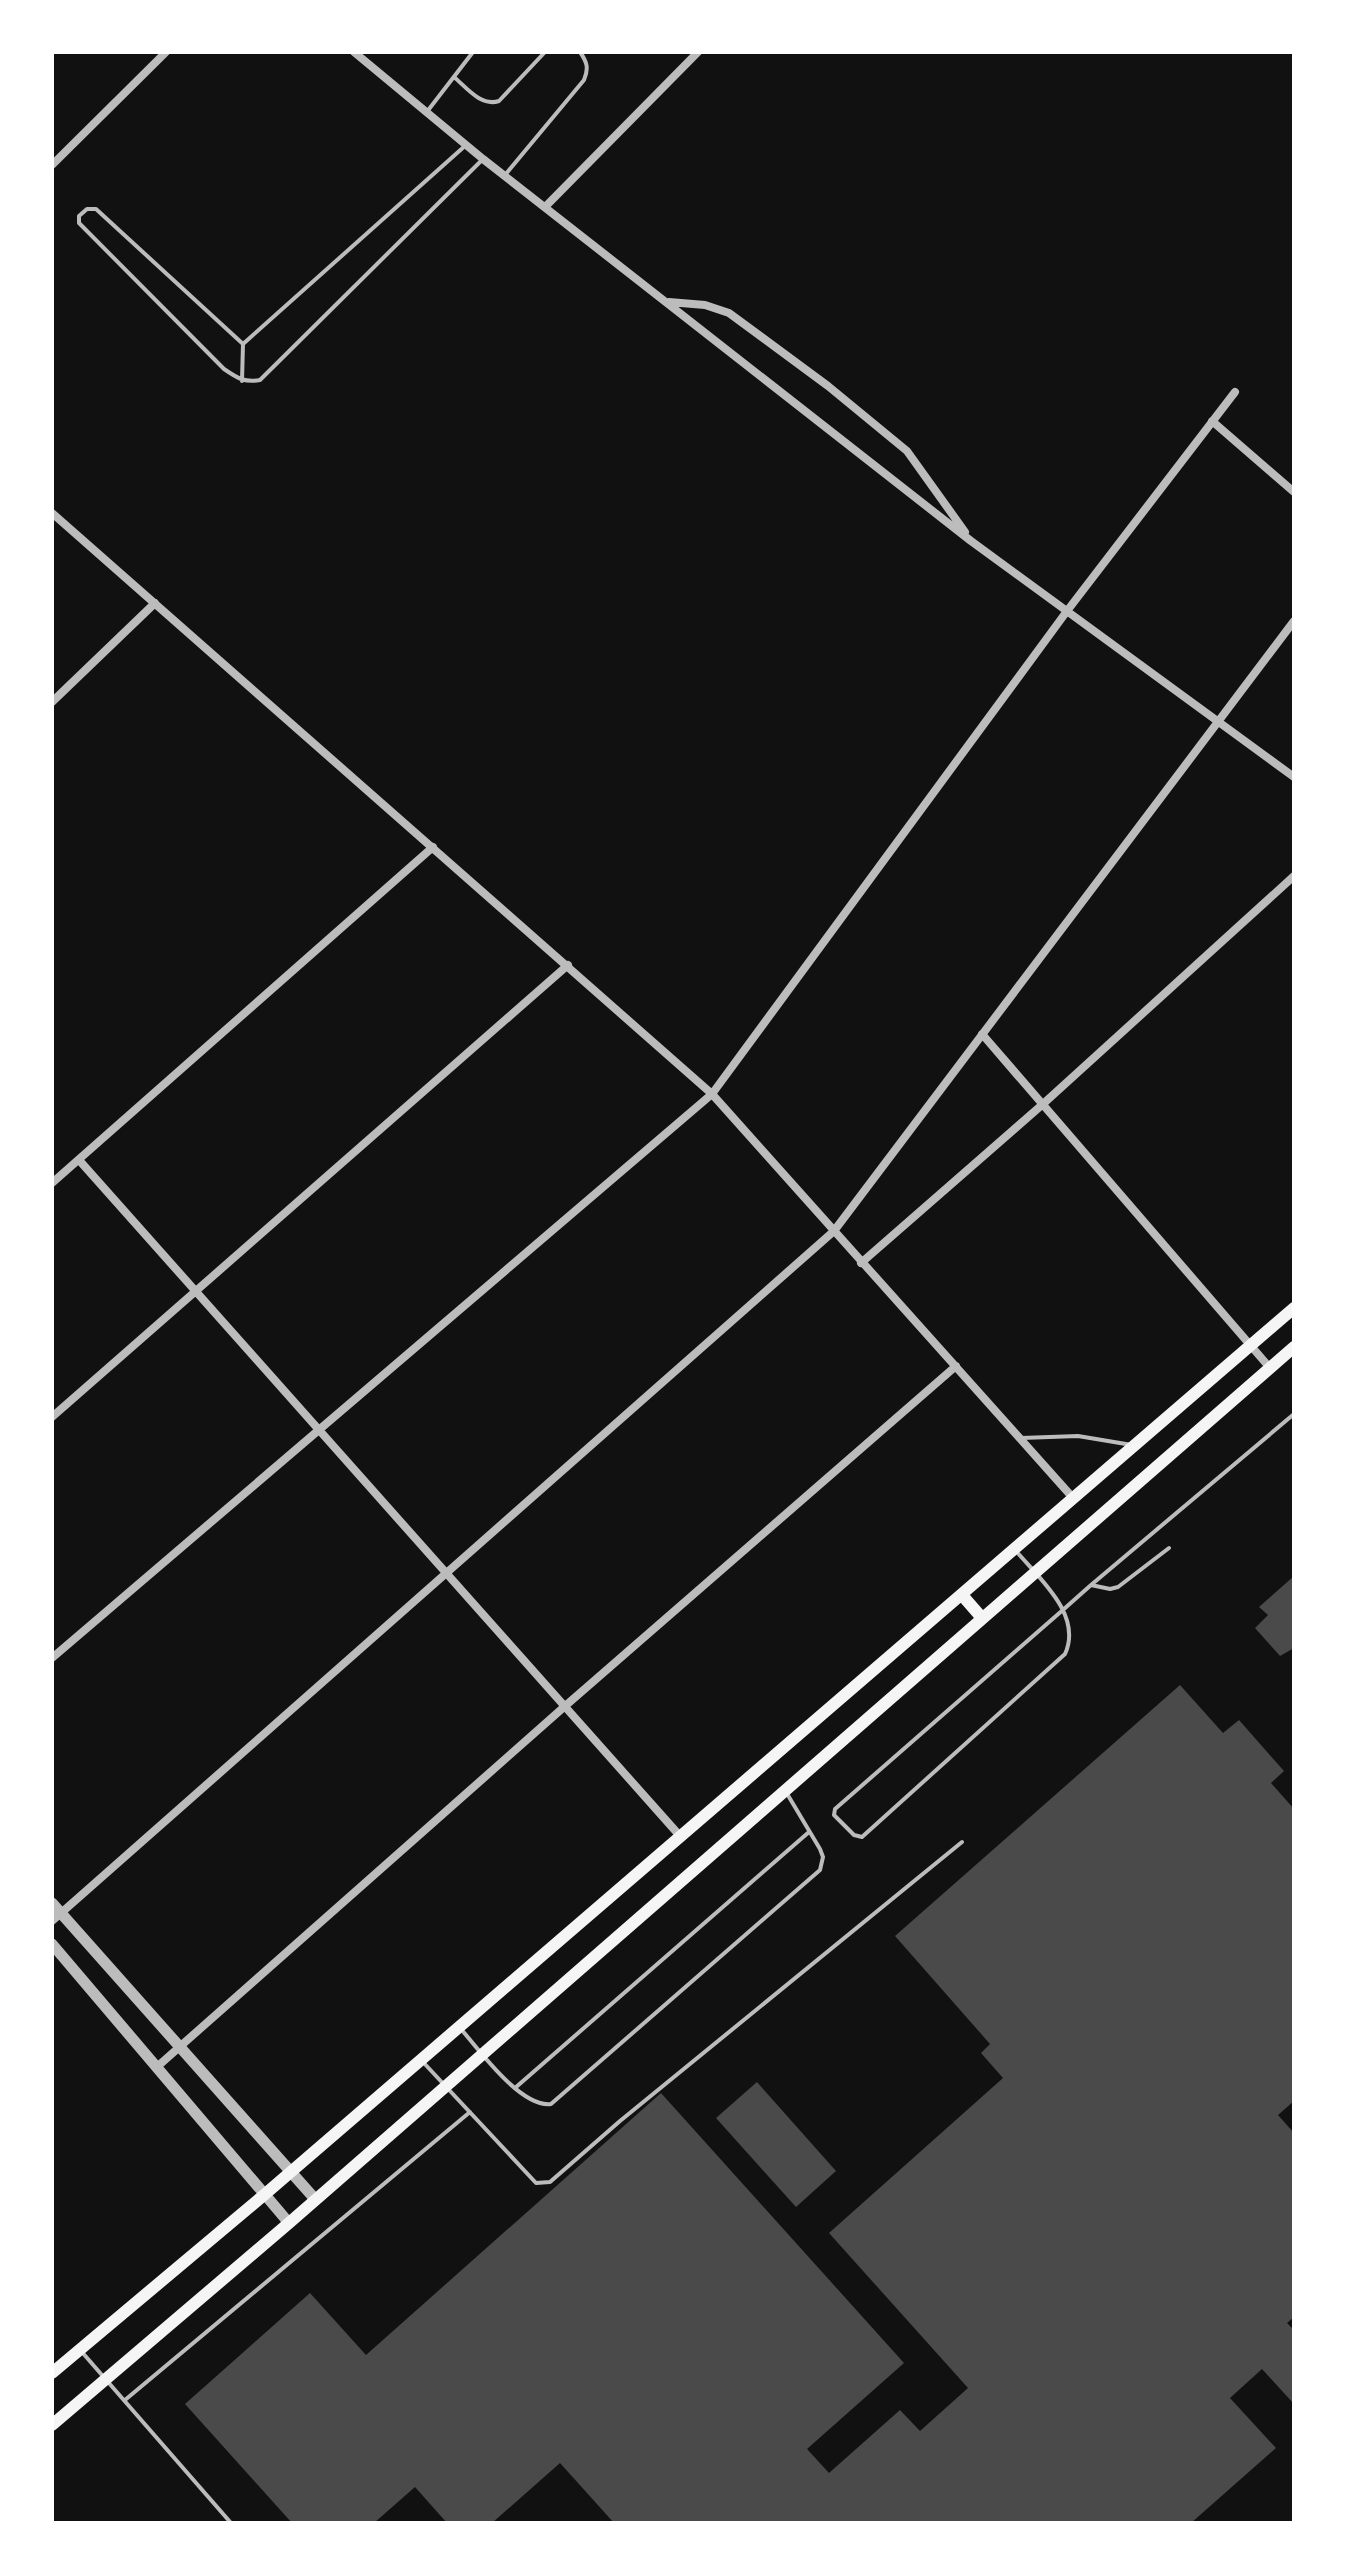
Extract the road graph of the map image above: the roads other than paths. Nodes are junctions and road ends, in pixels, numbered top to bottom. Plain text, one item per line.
1 (166, 52) edge
2 (354, 52) edge
3 (473, 52) edge
4 (545, 52) edge
5 (580, 52) edge
6 (698, 52) edge
7 (454, 77) junction
8 (426, 113) junction
9 (466, 145) junction
10 (483, 159) junction
11 (52, 165) edge
12 (505, 175) junction
13 (546, 206) junction
14 (668, 302) junction
15 (243, 344) junction
16 (242, 381) junction
17 (1235, 392) dead end
18 (1212, 421) junction
19 (1294, 492) edge
20 (52, 513) edge
21 (971, 541) junction
22 (155, 603) junction
23 (1067, 611) junction
24 (1294, 621) edge
25 (52, 702) edge
26 (1218, 719) junction
27 (1294, 777) edge
28 (433, 847) junction
29 (1294, 876) edge
30 (568, 965) junction
31 (982, 1034) junction
32 (712, 1094) junction
33 (1043, 1104) junction
34 (79, 1160) junction
35 (52, 1183) edge
36 (834, 1231) junction
37 (861, 1263) junction
38 (196, 1291) junction
39 (1294, 1308) edge
40 (1250, 1345) junction
41 (1294, 1347) edge
42 (956, 1366) junction
43 (1270, 1368) junction
44 (1294, 1414) edge
45 (52, 1417) edge
46 (317, 1431) junction
47 (1020, 1438) junction
48 (1134, 1446) junction
49 (1074, 1499) junction
50 (1169, 1548) dead end
51 (1014, 1549) junction
52 (445, 1572) junction
53 (1034, 1572) junction
54 (1091, 1585) junction
55 (962, 1595) junction
56 (1064, 1609) junction
57 (982, 1618) junction
58 (52, 1658) edge
59 (564, 1707) junction
60 (785, 1790) junction
61 (809, 1832) junction
62 (680, 1836) junction
63 (962, 1842) dead end
64 (52, 1903) edge
65 (56, 1917) edge
66 (52, 1944) edge
67 (459, 2026) junction
68 (180, 2045) junction
69 (482, 2053) junction
70 (421, 2059) junction
71 (158, 2066) junction
72 (445, 2085) junction
73 (515, 2088) junction
74 (470, 2112) junction
75 (290, 2171) junction
76 (264, 2195) junction
77 (315, 2199) junction
78 (289, 2223) junction
79 (80, 2349) junction
80 (52, 2373) edge
81 (106, 2379) junction
82 (125, 2400) junction
83 (52, 2425) edge
84 (231, 2523) edge

1 - 11 street
2 - 8 street
3 - 7 lane
4 - 7 lane
5 - 12 lane
6 - 13 street
7 - 8 lane
8 - 9 street
9 - 10 street
9 - 15 lane
10 - 12 street
10 - 16 lane
12 - 13 street
13 - 14 street
14 - 21 street
14 - 21 street
15 - 16 lane
15 - 16 lane
17 - 18 street
18 - 19 street
18 - 23 street
20 - 22 street
21 - 23 street
22 - 25 street
22 - 28 street
23 - 26 street
23 - 32 street
24 - 26 street
26 - 27 street
26 - 31 street
28 - 30 street
28 - 34 street
29 - 33 street
30 - 32 street
30 - 38 street
31 - 33 street
31 - 36 street
32 - 36 street
32 - 46 street
33 - 37 street
33 - 40 street
34 - 35 street
34 - 38 street
36 - 37 street
36 - 52 street
37 - 42 street
38 - 45 street
38 - 46 street
39 - 40 main road
40 - 43 street
40 - 48 main road
41 - 43 main road
42 - 47 street
42 - 59 street
43 - 53 main road
44 - 54 lane
46 - 52 street
46 - 58 street
47 - 48 lane
47 - 49 street
48 - 49 main road
49 - 51 main road
50 - 54 lane
51 - 53 lane
51 - 55 main road
52 - 59 street
52 - 65 street
53 - 56 lane
53 - 57 main road
54 - 56 lane
55 - 57 main road
55 - 62 main road
56 - 56 lane
57 - 60 main road
59 - 62 street
59 - 68 street
60 - 61 lane
60 - 69 main road
61 - 73 lane
61 - 73 lane
62 - 67 main road
63 - 74 lane
64 - 65 street
65 - 68 street
66 - 71 street
67 - 69 lane
67 - 70 main road
68 - 71 street
68 - 75 street
69 - 72 main road
69 - 73 lane
70 - 72 lane
70 - 75 main road
71 - 76 street
72 - 74 lane
72 - 77 main road
74 - 82 lane
75 - 76 main road
75 - 77 street
76 - 78 street
76 - 79 main road
77 - 78 main road
78 - 81 main road
79 - 80 main road
79 - 81 lane
81 - 82 lane
81 - 83 main road
82 - 84 lane

